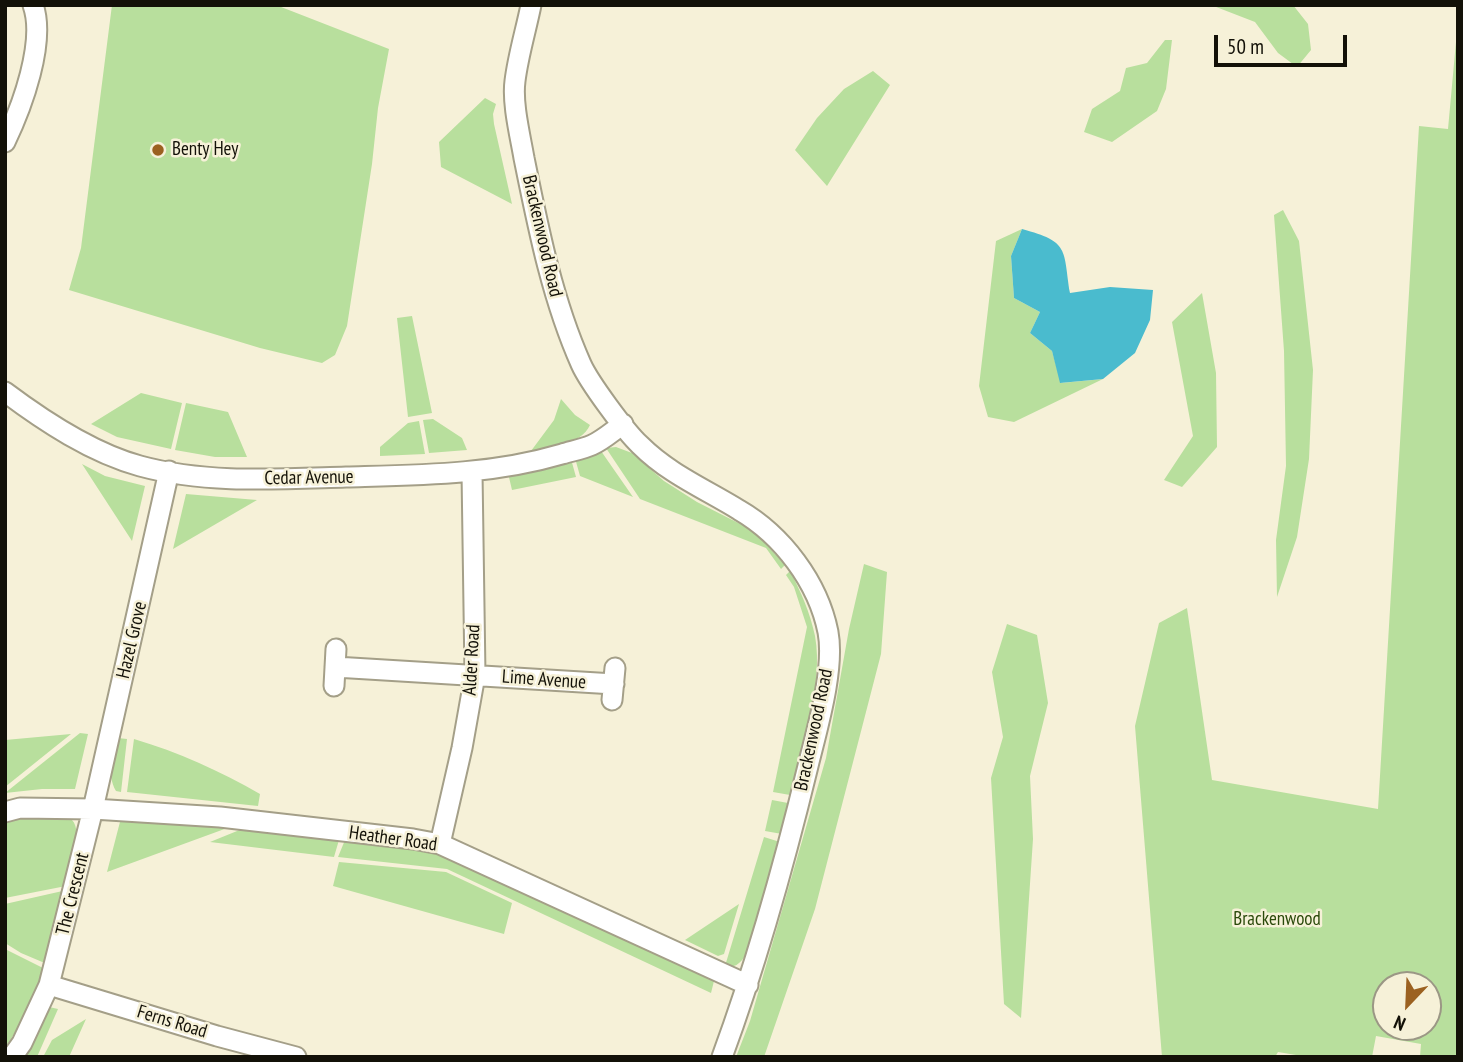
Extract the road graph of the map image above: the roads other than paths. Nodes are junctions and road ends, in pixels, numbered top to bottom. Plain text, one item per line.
1 (33, 5) edge
2 (531, 5) edge
3 (5, 142) edge
4 (5, 392) edge
5 (623, 424) junction
6 (169, 471) junction
7 (472, 472) junction
8 (335, 667) dead end
9 (475, 675) junction
10 (614, 684) dead end
11 (93, 809) junction
12 (5, 812) edge
13 (440, 844) junction
14 (49, 985) junction
15 (748, 985) junction
16 (12, 1057) edge
17 (296, 1057) edge
18 (722, 1057) edge

1 - 3 street
2 - 5 street, Brackenwood Road
4 - 6 street, Cedar Avenue
5 - 7 street, Cedar Avenue
5 - 15 street, Brackenwood Road
6 - 7 street, Cedar Avenue
6 - 11 street, Hazel Grove
7 - 9 street, Alder Road
8 - 9 street, Lime Avenue
9 - 10 street, Lime Avenue
9 - 13 street, Alder Road
11 - 12 street
11 - 13 street, Heather Road
11 - 14 street, The Crescent
13 - 15 street, Heather Road
14 - 16 street, The Crescent
14 - 17 street, Ferns Road
15 - 18 street, Brackenwood Road

